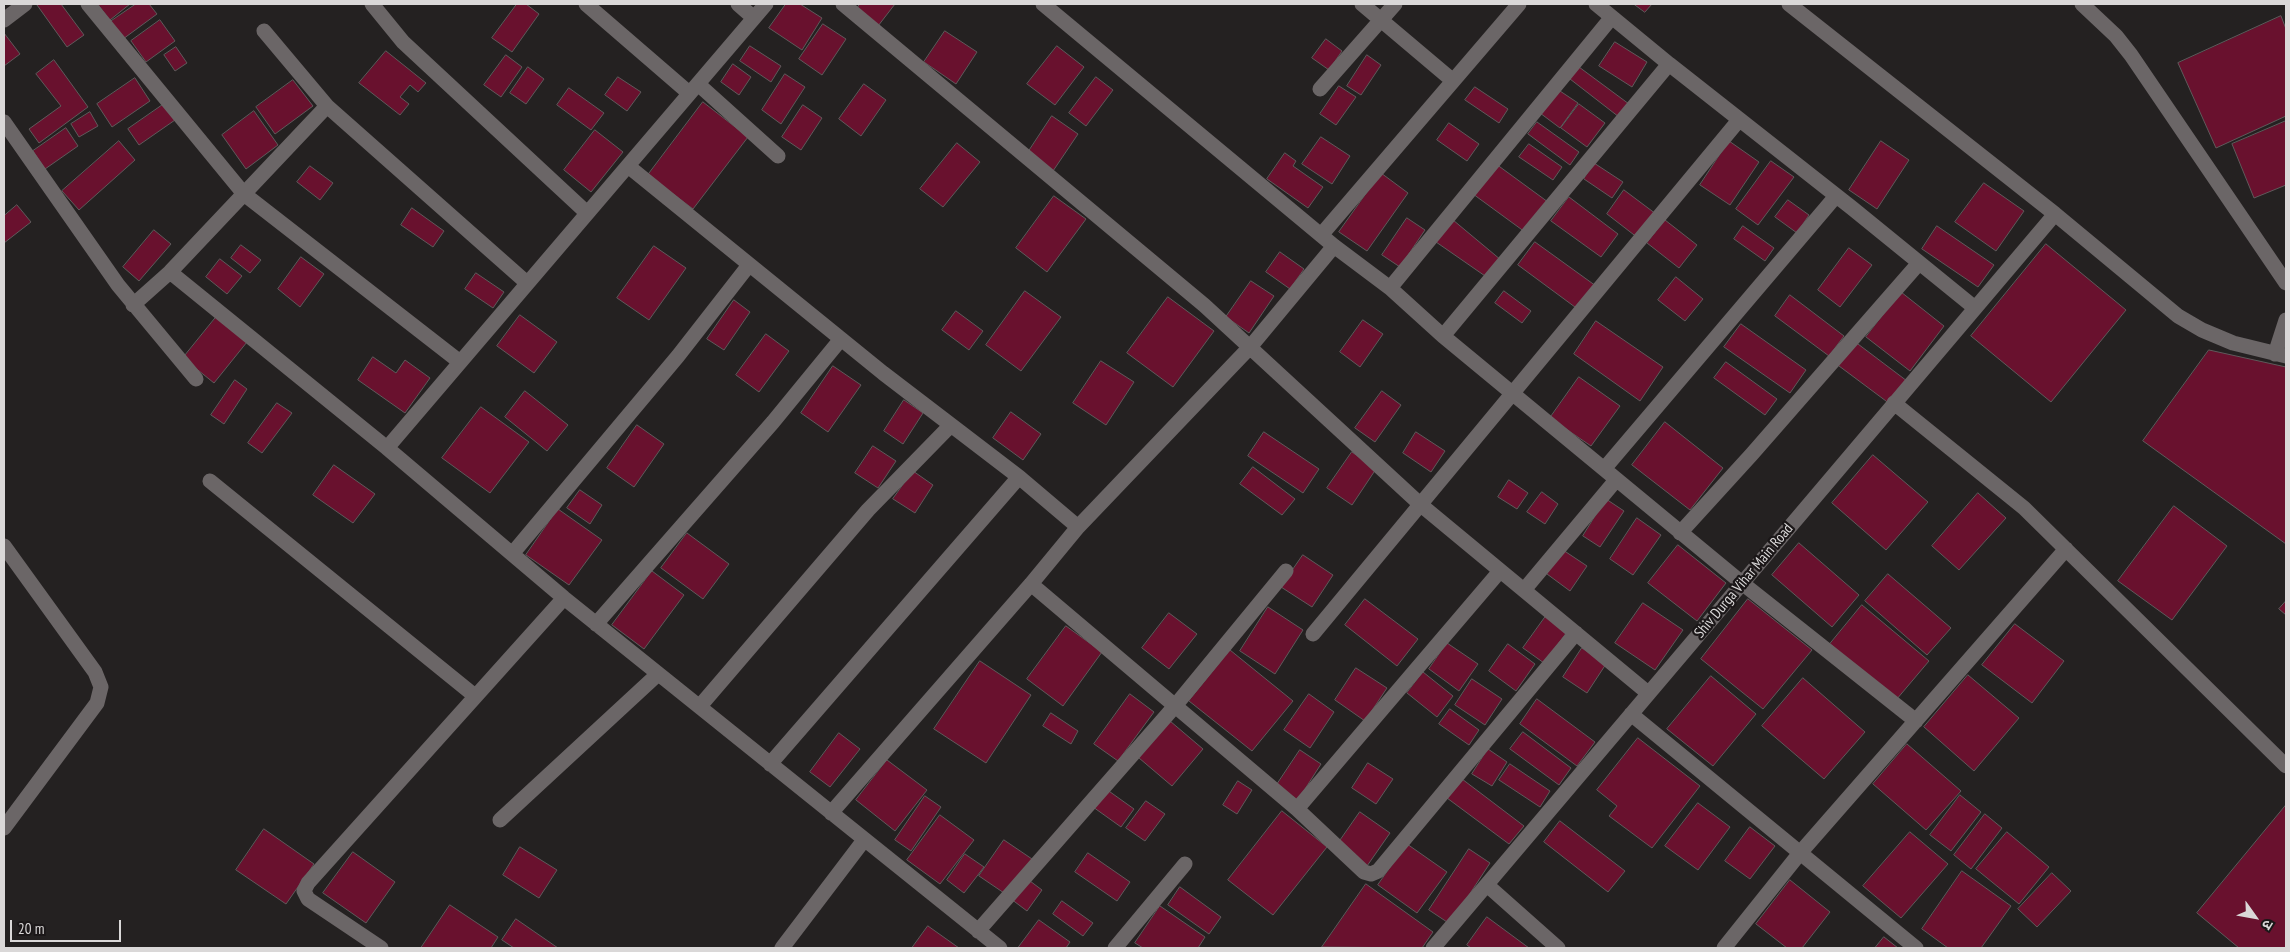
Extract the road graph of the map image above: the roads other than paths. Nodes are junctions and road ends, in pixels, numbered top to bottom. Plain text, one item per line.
1 (24, 4) edge
2 (88, 4) edge
3 (372, 4) edge
4 (586, 4) edge
5 (738, 4) edge
6 (766, 4) edge
7 (843, 4) edge
8 (1043, 4) edge
9 (1362, 4) edge
10 (1395, 4) edge
11 (1596, 4) edge
12 (1790, 4) edge
13 (2082, 4) edge
14 (1513, 6) edge
15 (1612, 17) junction
16 (754, 18) junction
17 (4, 20) edge
18 (1381, 20) junction
19 (264, 31) dead end
20 (1669, 64) junction
21 (1452, 80) junction
22 (694, 89) junction
23 (1320, 89) dead end
24 (327, 106) junction
25 (1739, 120) junction
26 (4, 122) edge
27 (778, 156) dead end
28 (628, 166) junction
29 (244, 194) junction
30 (1836, 196) junction
31 (587, 214) junction
32 (2055, 214) junction
33 (1322, 234) junction
34 (1334, 246) junction
35 (1919, 263) junction
36 (749, 265) junction
37 (170, 272) junction
38 (527, 283) junction
39 (2286, 283) edge
40 (1390, 288) junction
41 (134, 305) junction
42 (1975, 308) junction
43 (2286, 320) edge
44 (1443, 336) junction
45 (841, 339) junction
46 (1250, 346) junction
47 (2281, 355) edge
48 (460, 362) junction
49 (196, 379) dead end
50 (1513, 394) junction
51 (1894, 403) junction
52 (951, 425) junction
53 (386, 448) junction
54 (1604, 469) junction
55 (1019, 477) junction
56 (1616, 480) junction
57 (210, 481) dead end
58 (1421, 506) junction
59 (1078, 527) junction
60 (1680, 533) junction
61 (4, 546) edge
62 (2066, 549) junction
63 (512, 554) junction
64 (1286, 571) dead end
65 (1500, 571) junction
66 (1031, 584) junction
67 (1742, 584) junction
68 (1524, 590) junction
69 (564, 598) junction
70 (596, 624) junction
71 (1576, 633) junction
72 (1313, 634) dead end
73 (658, 674) junction
74 (1648, 693) junction
75 (475, 696) junction
76 (700, 706) junction
77 (1175, 706) junction
78 (1631, 714) junction
79 (1916, 721) junction
80 (770, 764) junction
81 (2286, 764) edge
82 (1297, 809) junction
83 (831, 813) junction
84 (500, 820) dead end
85 (4, 828) edge
86 (864, 840) junction
87 (1800, 853) junction
88 (1185, 864) dead end
89 (1487, 885) junction
90 (978, 931) junction
91 (381, 948) edge
92 (782, 948) edge
93 (1000, 948) edge
94 (1115, 948) edge
95 (1433, 948) edge
96 (1558, 948) edge
97 (1724, 948) edge
98 (1916, 948) edge

1 - 17 street
2 - 29 street
3 - 31 street
4 - 22 street
5 - 16 street
6 - 16 street
7 - 46 street
8 - 33 street
9 - 18 street
10 - 18 street
11 - 15 street
12 - 32 street
13 - 39 street
14 - 21 street
15 - 20 street
15 - 40 street
16 - 22 street
18 - 21 street
18 - 23 street
19 - 24 street
20 - 25 street
20 - 44 street
21 - 33 street
22 - 27 street
22 - 28 street
24 - 29 street
24 - 38 street
25 - 30 street
25 - 50 street
26 - 41 street
28 - 31 street
28 - 36 street
29 - 37 street
29 - 48 street
30 - 35 street
30 - 54 street
31 - 38 street
32 - 42 street, Shiv Durga Vihar Main Road
32 - 47 street
33 - 34 street
34 - 40 street
34 - 46 street
35 - 42 street
35 - 60 street
36 - 45 street
36 - 63 street
37 - 41 street
37 - 53 street
38 - 48 street
40 - 44 street
41 - 49 street
42 - 51 street, Shiv Durga Vihar Main Road
43 - 47 street
44 - 50 street
45 - 52 street
45 - 70 street
46 - 58 street
46 - 59 street
48 - 53 street
50 - 54 street
50 - 58 street
51 - 62 street
51 - 67 street, Shiv Durga Vihar Main Road
52 - 55 street
52 - 76 street
53 - 63 street
54 - 56 street
55 - 59 street
55 - 80 street
56 - 60 street
56 - 68 street
57 - 75 street
58 - 65 street
58 - 72 street
59 - 66 street
60 - 67 street
61 - 85 street
62 - 79 street
62 - 81 street
63 - 69 street
64 - 77 street
65 - 68 street
65 - 82 street
66 - 77 street
66 - 83 street
67 - 74 street, Shiv Durga Vihar Main Road
67 - 79 street
68 - 71 street
69 - 70 street
69 - 75 street
70 - 73 street
71 - 74 street
71 - 82 street
73 - 76 street
73 - 84 street
74 - 78 street, Shiv Durga Vihar Main Road
75 - 91 street
76 - 80 street
77 - 82 street
77 - 90 street
78 - 87 street
78 - 89 street, Shiv Durga Vihar Main Road
79 - 87 street
80 - 83 street
83 - 86 street
86 - 90 street
86 - 92 street
87 - 97 street
87 - 98 street
88 - 94 street
89 - 95 street, Shiv Durga Vihar Main Road
89 - 96 street
90 - 93 street

